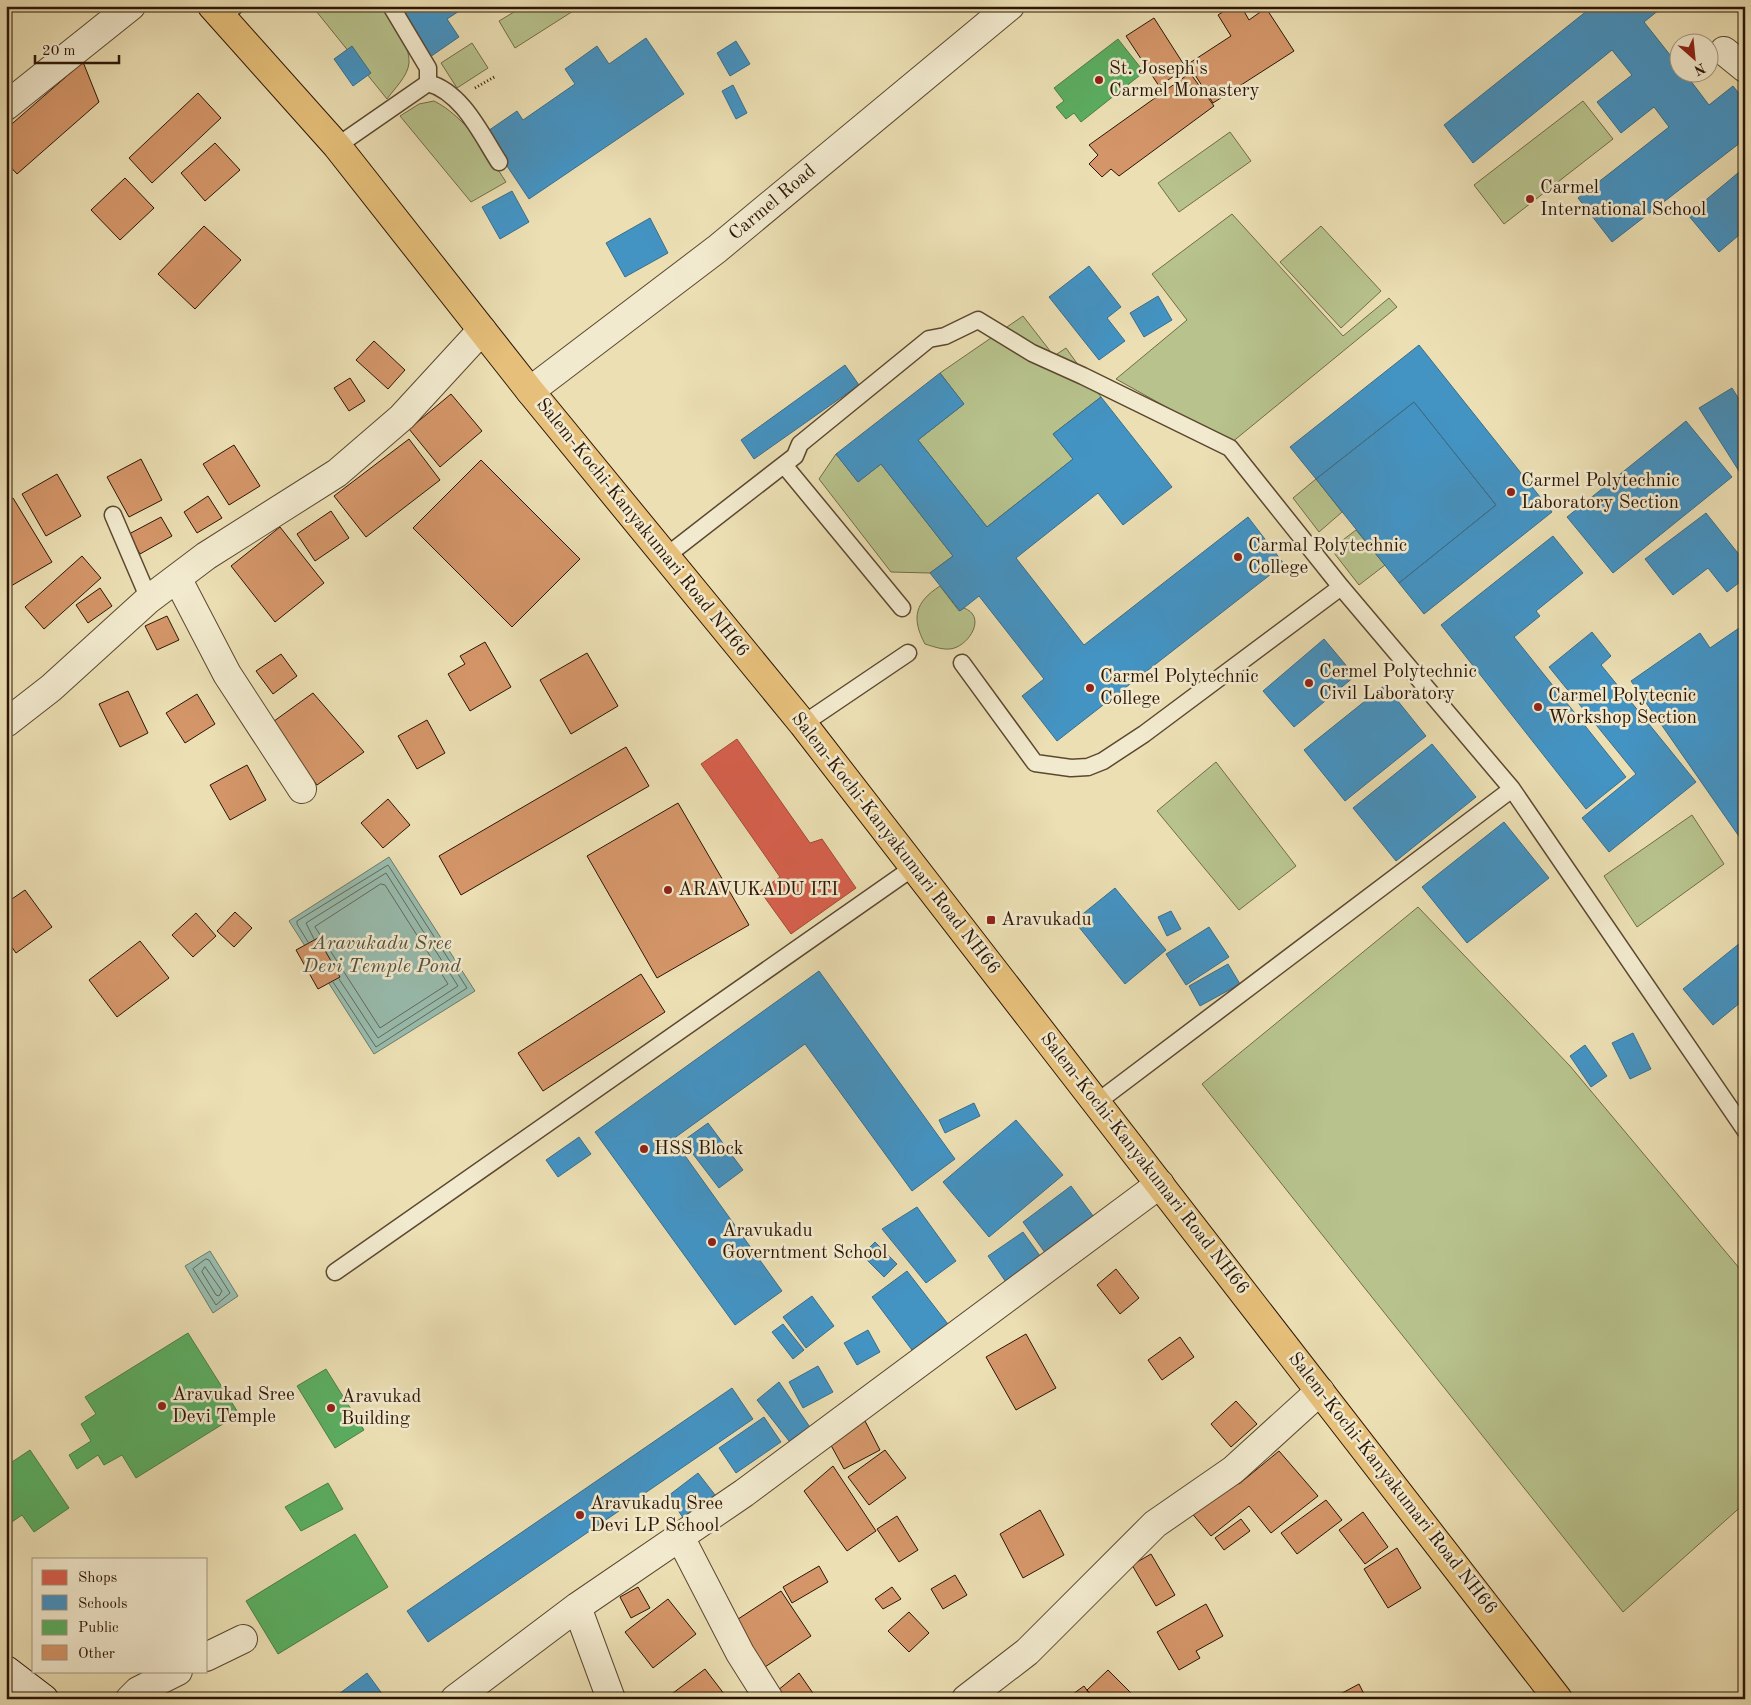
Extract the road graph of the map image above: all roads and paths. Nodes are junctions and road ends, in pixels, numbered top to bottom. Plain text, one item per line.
1 (131, 6) edge
2 (392, 6) edge
3 (1010, 6) edge
4 (223, 10) edge
5 (1724, 51) dead end
6 (1745, 68) edge
7 (496, 76) dead end
8 (428, 82) junction
9 (474, 88) dead end
10 (6, 106) edge
11 (337, 146) junction
12 (500, 162) dead end
13 (482, 330) junction
14 (530, 391) junction
15 (790, 460) junction
16 (114, 515) dead end
17 (665, 557) junction
18 (177, 578) junction
19 (1341, 587) junction
20 (149, 599) junction
21 (902, 608) dead end
22 (908, 653) dead end
23 (962, 663) dead end
24 (6, 724) edge
25 (803, 724) junction
26 (302, 788) dead end
27 (1512, 789) junction
28 (914, 867) junction
29 (1096, 1103) junction
30 (1745, 1130) edge
31 (1160, 1184) junction
32 (335, 1272) dead end
33 (1320, 1391) junction
34 (680, 1537) junction
35 (577, 1607) junction
36 (243, 1639) dead end
37 (208, 1656) edge
38 (6, 1670) edge
39 (176, 1672) edge
40 (44, 1699) edge
41 (130, 1699) edge
42 (456, 1699) edge
43 (612, 1699) edge
44 (769, 1699) edge
45 (966, 1699) edge
46 (1558, 1699) edge

1 - 10 street
2 - 8 lane
3 - 14 street, Carmel Road
4 - 11 highway, Salem-Kochi-Kanyakumari Road NH66
5 - 6 street
7 - 9 path
8 - 11 lane
8 - 12 lane
11 - 13 highway, Salem-Kochi-Kanyakumari Road NH66
13 - 14 highway, Salem-Kochi-Kanyakumari Road NH66
13 - 18 street
14 - 17 highway, Salem-Kochi-Kanyakumari Road NH66
15 - 17 lane
15 - 19 lane
15 - 21 lane
16 - 20 lane
17 - 25 highway, Salem-Kochi-Kanyakumari Road NH66
18 - 20 street
18 - 26 street
19 - 23 lane
19 - 27 lane
20 - 24 street
22 - 25 lane
25 - 28 highway, Salem-Kochi-Kanyakumari Road NH66
27 - 29 lane
27 - 30 lane
28 - 29 highway, Salem-Kochi-Kanyakumari Road NH66
28 - 32 lane
29 - 31 highway, Salem-Kochi-Kanyakumari Road NH66
31 - 33 highway, Salem-Kochi-Kanyakumari Road NH66
31 - 34 street
33 - 45 street
33 - 46 highway, Salem-Kochi-Kanyakumari Road NH66
34 - 35 street
34 - 44 street
35 - 42 street
35 - 43 street
36 - 37 street
38 - 40 street
39 - 41 street

